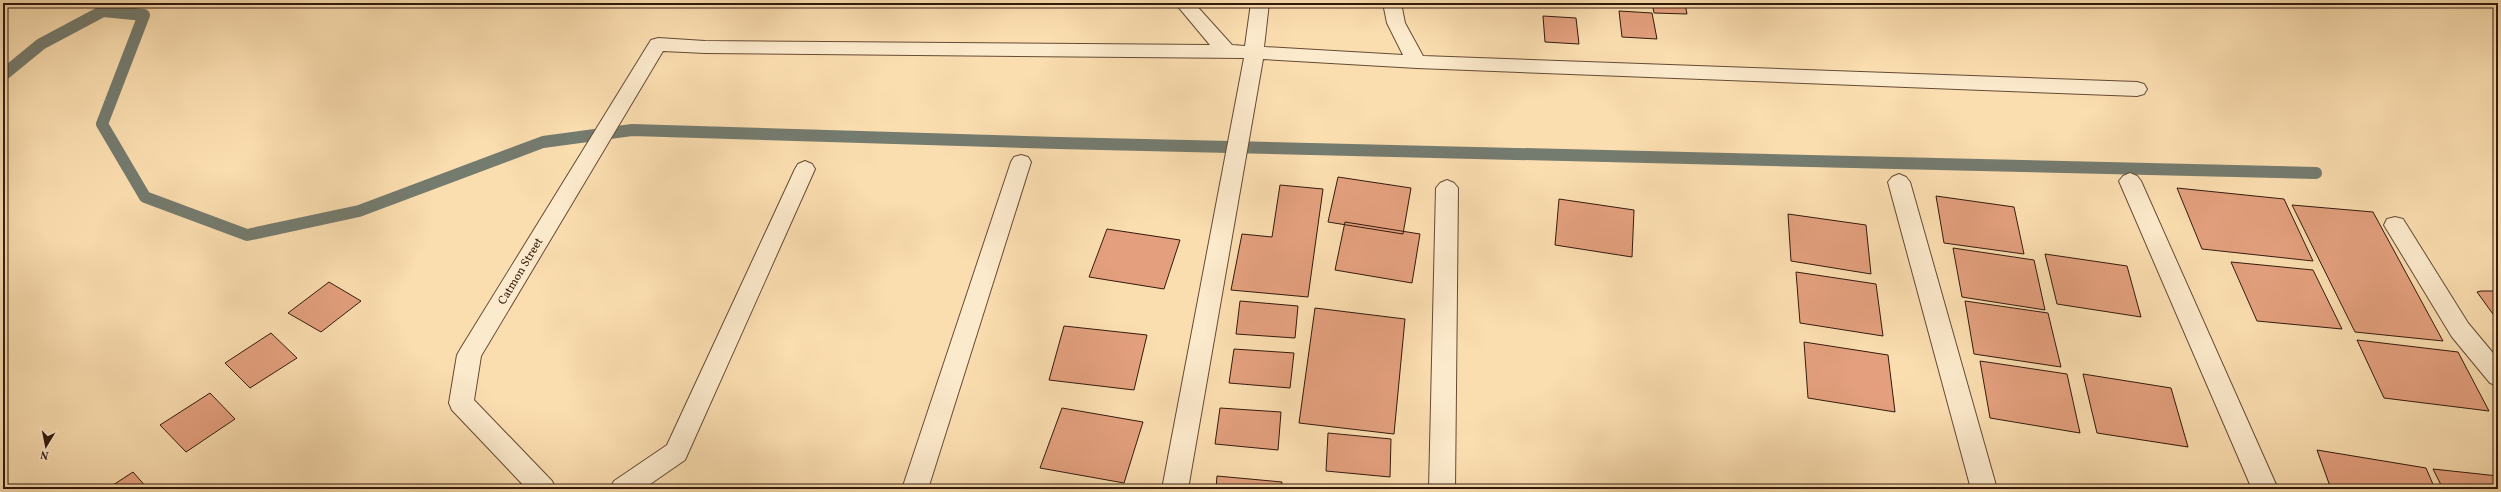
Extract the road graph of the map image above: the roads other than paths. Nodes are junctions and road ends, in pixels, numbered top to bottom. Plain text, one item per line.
1 (1184, 3) edge
2 (1260, 3) edge
3 (1392, 3) edge
4 (1227, 51) junction
5 (1254, 54) junction
6 (1416, 62) junction
7 (2137, 89) dead end
8 (1021, 162) dead end
9 (804, 169) dead end
10 (2130, 181) dead end
11 (1899, 182) dead end
12 (1447, 188) dead end
13 (2395, 225) dead end
14 (2498, 376) edge
15 (543, 489) edge
16 (622, 489) edge
17 (915, 489) edge
18 (1175, 489) edge
19 (1442, 489) edge
20 (1984, 489) edge
21 (2265, 489) edge

1 - 4 street
2 - 5 street
3 - 6 street
4 - 5 street
4 - 15 street, Catmon Street
5 - 6 street
5 - 18 street
6 - 7 street
8 - 17 street
9 - 16 street
10 - 21 street
11 - 20 street
12 - 19 street
13 - 14 street

